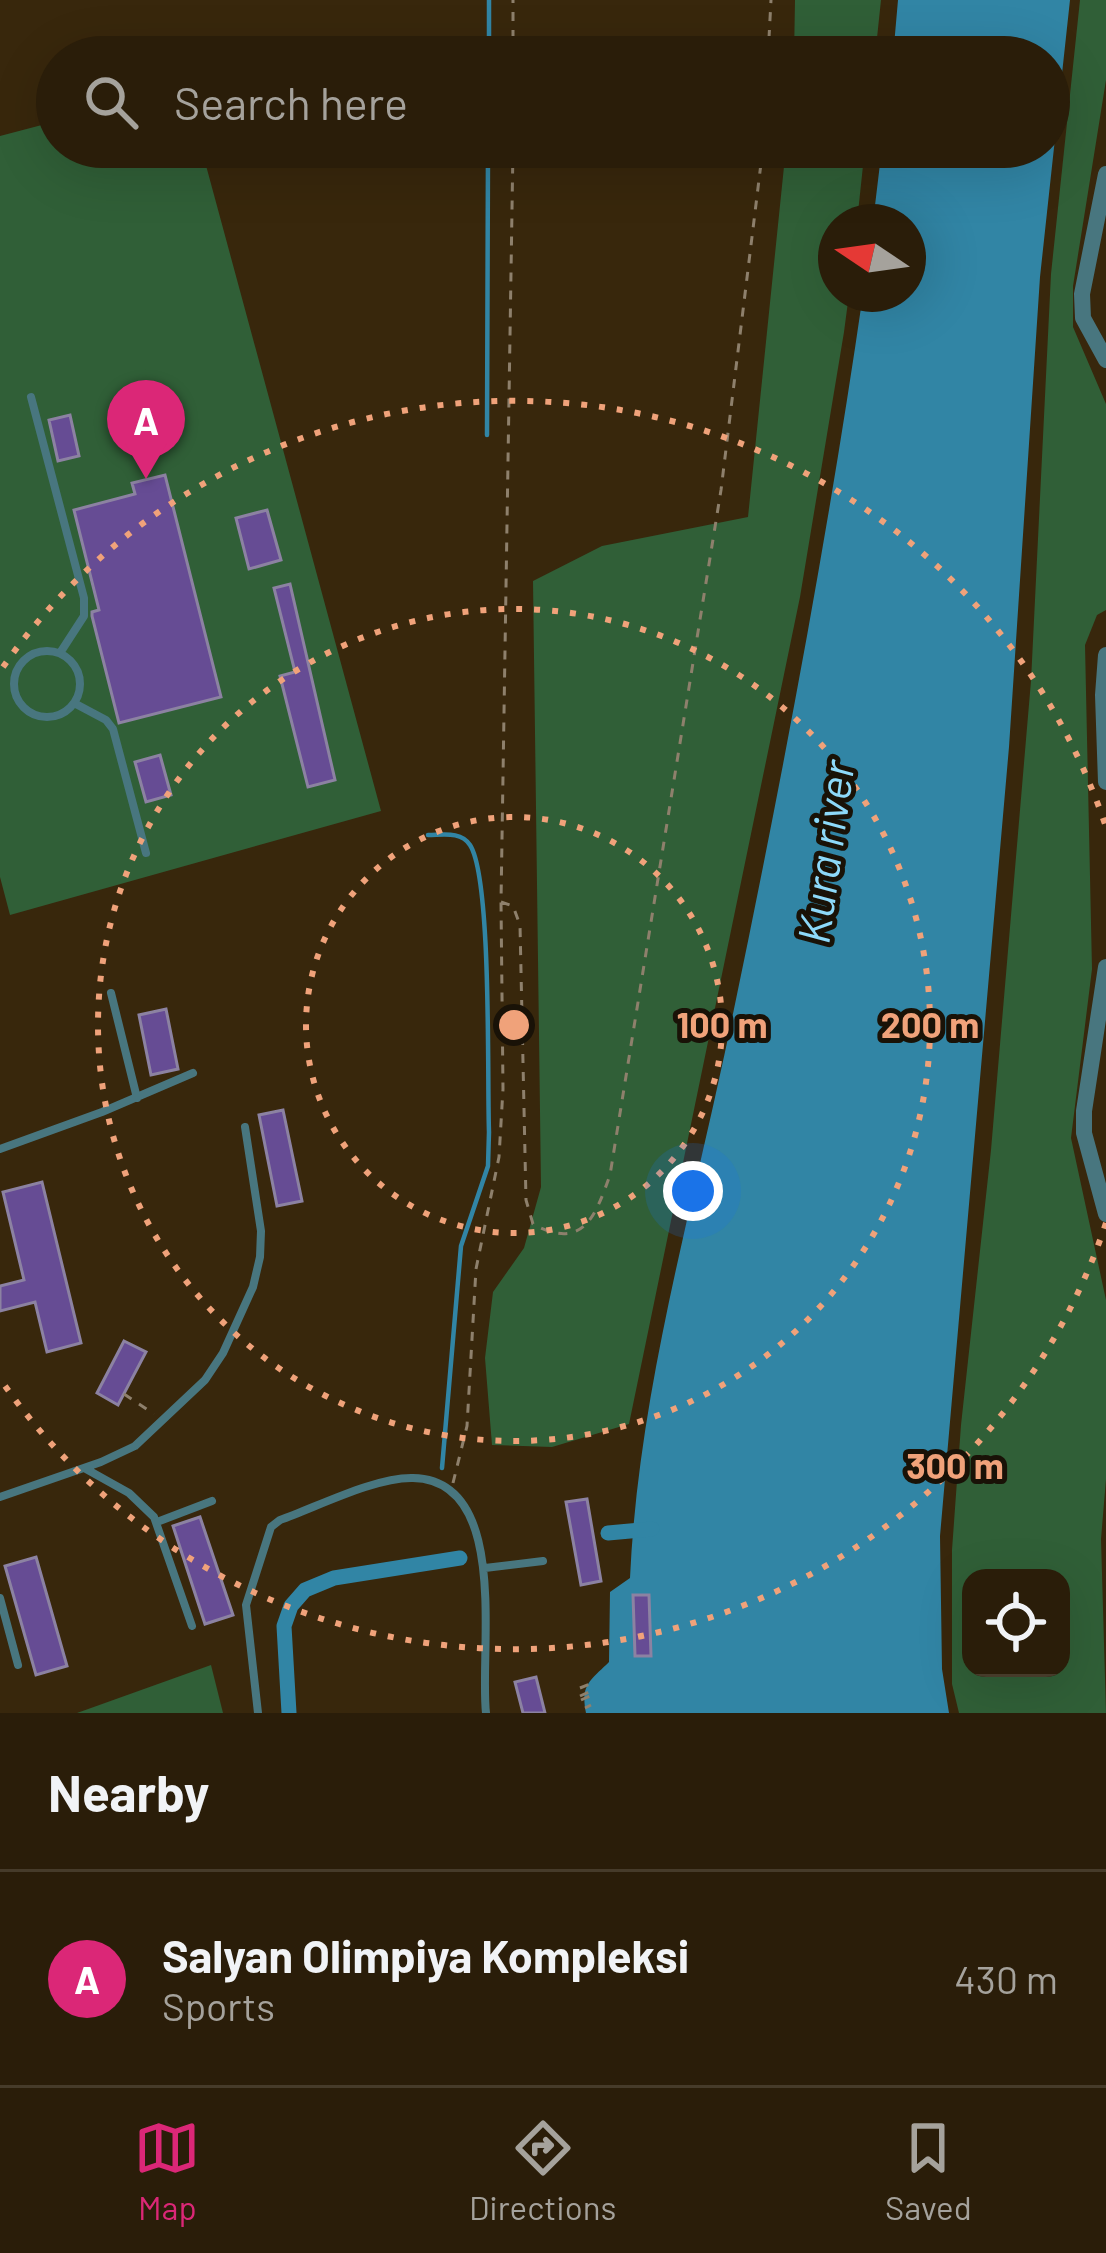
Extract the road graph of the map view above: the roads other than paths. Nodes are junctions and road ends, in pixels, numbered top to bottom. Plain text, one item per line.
1 (1106, 174) edge
2 (1106, 360) edge
3 (31, 397) dead end
4 (60, 653) junction
5 (1106, 655) edge
6 (15, 693) junction
7 (0, 697) edge
8 (74, 703) junction
9 (1106, 782) edge
10 (146, 853) dead end
11 (1106, 968) edge
12 (111, 993) dead end
13 (1103, 1028) edge
14 (193, 1073) dead end
15 (137, 1098) junction
16 (245, 1127) dead end
17 (0, 1149) edge
18 (1106, 1214) edge
19 (85, 1468) junction
20 (0, 1498) edge
21 (212, 1502) dead end
22 (157, 1522) junction
23 (543, 1562) dead end
24 (485, 1568) junction
25 (0, 1598) edge
26 (192, 1626) dead end
27 (18, 1665) dead end
28 (258, 1713) edge
29 (486, 1713) edge

1 - 2 street
3 - 4 lane
4 - 6 lane
4 - 8 lane
5 - 9 street
6 - 7 lane
6 - 8 lane
8 - 10 lane
11 - 13 street
12 - 15 lane
13 - 18 street
14 - 15 lane
15 - 17 lane
16 - 19 lane
19 - 20 lane
19 - 22 lane
21 - 22 lane
22 - 26 lane
23 - 24 lane
24 - 28 lane
24 - 29 lane
25 - 27 lane

